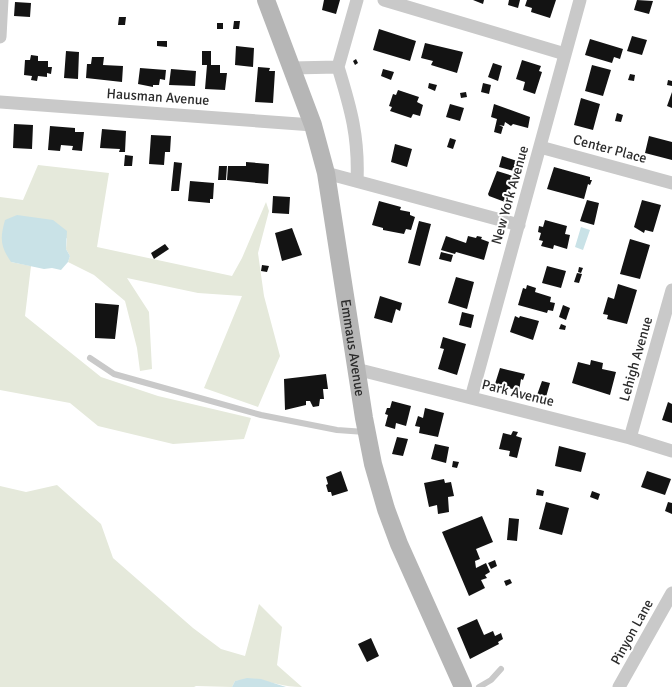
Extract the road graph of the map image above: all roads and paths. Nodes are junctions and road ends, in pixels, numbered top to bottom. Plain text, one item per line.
1 (2, 0) edge
2 (266, 0) edge
3 (357, 0) edge
4 (384, 0) edge
5 (580, 0) edge
6 (0, 30) edge
7 (566, 54) junction
8 (292, 68) junction
9 (338, 68) junction
10 (0, 102) edge
11 (313, 125) junction
12 (540, 147) junction
13 (326, 173) junction
14 (357, 181) junction
15 (672, 183) edge
16 (518, 225) junction
17 (672, 290) edge
18 (90, 358) dead end
19 (356, 369) junction
20 (471, 398) junction
21 (366, 432) junction
22 (630, 438) junction
23 (672, 452) edge
24 (672, 593) edge
25 (501, 669) dead end
26 (463, 687) edge
27 (479, 687) edge
28 (619, 687) edge

1 - 6 street
2 - 8 main road, Emmaus Avenue
3 - 9 street
4 - 7 street
5 - 7 street, New York Avenue
7 - 12 street, New York Avenue
8 - 9 street
8 - 11 main road, Emmaus Avenue
9 - 14 street
10 - 11 street, Hausman Avenue
11 - 13 main road, Emmaus Avenue
12 - 15 street, Center Place
12 - 16 street, New York Avenue
13 - 14 street
13 - 19 main road, Emmaus Avenue
14 - 16 street
16 - 20 street, New York Avenue
17 - 22 street, Lehigh Avenue
18 - 21 lane
19 - 20 street, Park Avenue
19 - 21 main road, Emmaus Avenue
20 - 22 street, Park Avenue
21 - 26 main road, Emmaus Avenue
22 - 23 street, Park Avenue
24 - 28 street, Pinyon Lane
25 - 27 lane

